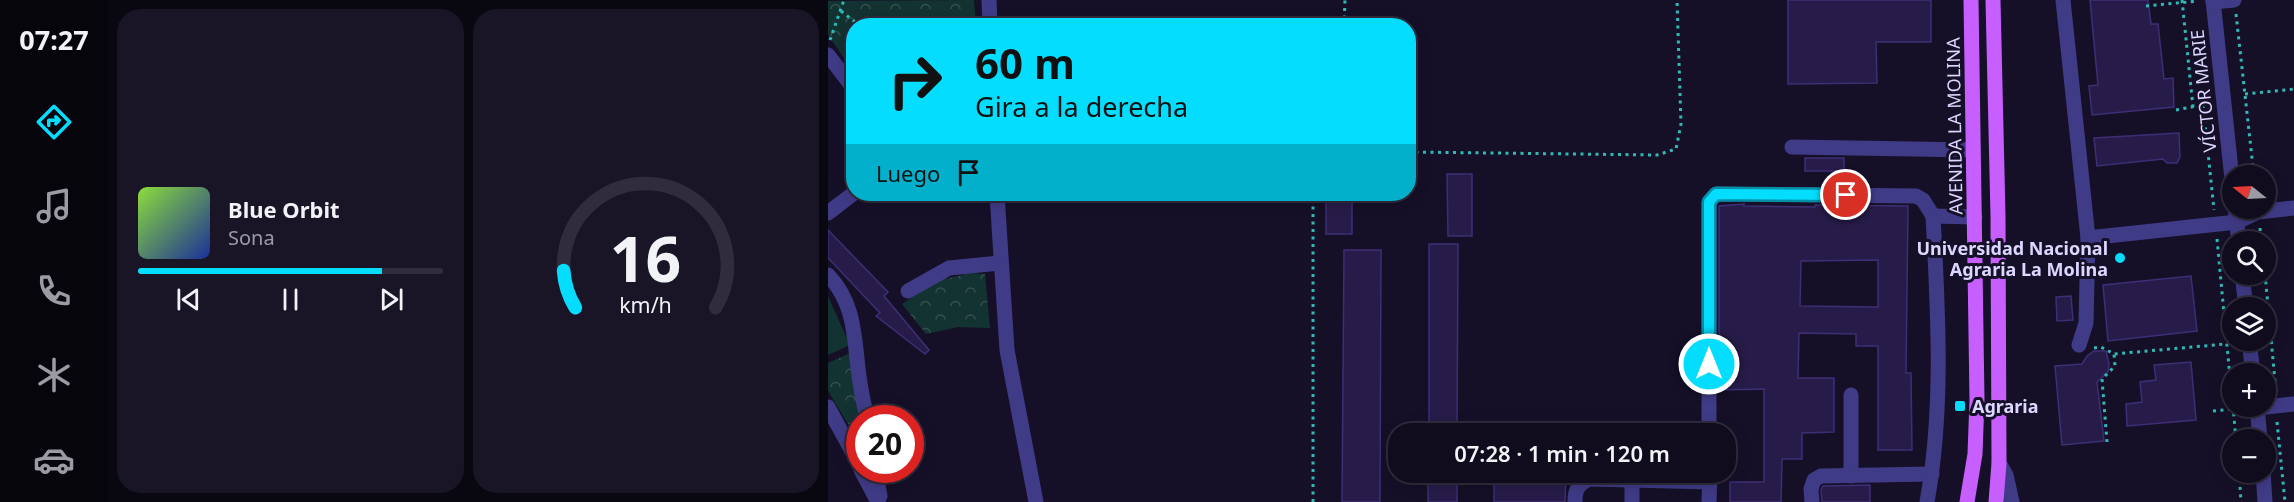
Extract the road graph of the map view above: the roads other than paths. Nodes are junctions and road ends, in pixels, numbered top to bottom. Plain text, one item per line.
1 (989, 0) edge
2 (1971, 0) edge
3 (1993, 0) edge
4 (2063, 0) edge
5 (2211, 1) edge
6 (2235, 6) edge
7 (990, 18) edge
8 (828, 55) edge
9 (846, 79) edge
10 (1792, 147) dead end
11 (1973, 150) junction
12 (2230, 165) edge
13 (846, 199) edge
14 (997, 201) edge
15 (2294, 208) edge
16 (2276, 210) edge
17 (828, 213) edge
18 (1933, 216) junction
19 (1975, 217) junction
20 (2222, 217) edge
21 (2088, 238) junction
22 (1000, 263) junction
23 (828, 275) edge
24 (908, 291) dead end
25 (2085, 347) road end
26 (1851, 395) dead end
27 (2294, 404) edge
28 (865, 405) edge
29 (2276, 405) edge
30 (828, 407) edge
31 (1709, 423) edge
32 (846, 441) edge
33 (1975, 454) junction
34 (1999, 464) junction
35 (1932, 474) junction
36 (1851, 476) junction
37 (869, 483) edge
38 (878, 483) edge
39 (1582, 483) edge
40 (1632, 483) edge
41 (1710, 483) edge
42 (2264, 483) edge
43 (880, 502) edge
44 (1036, 502) edge
45 (1575, 502) edge
46 (1632, 502) edge
47 (1709, 502) edge
48 (1812, 502) edge
49 (1927, 502) edge
50 (1967, 502) edge
51 (1996, 502) edge
52 (2012, 502) edge
53 (2265, 502) edge

1 - 7 street
2 - 11 main road, AVENIDA LA MOLINA
3 - 34 main road
4 - 21 street
5 - 6 street
5 - 12 street, VÍCTOR MARIE
8 - 9 street
10 - 11 street
11 - 19 main road, AVENIDA LA MOLINA
13 - 17 street
14 - 22 street
15 - 16 street
18 - 19 street
18 - 31 street
18 - 35 street
19 - 33 main road, AVENIDA LA MOLINA
20 - 21 street
21 - 25 street
22 - 24 street
22 - 44 street
23 - 28 street
26 - 36 street
27 - 29 street
30 - 32 street
33 - 34 main road
33 - 50 main road, AVENIDA LA MOLINA
34 - 51 main road
34 - 52 street
35 - 36 street
35 - 49 street
36 - 48 street
37 - 43 street
38 - 43 street
39 - 45 street
40 - 46 street
41 - 47 street
42 - 53 street

